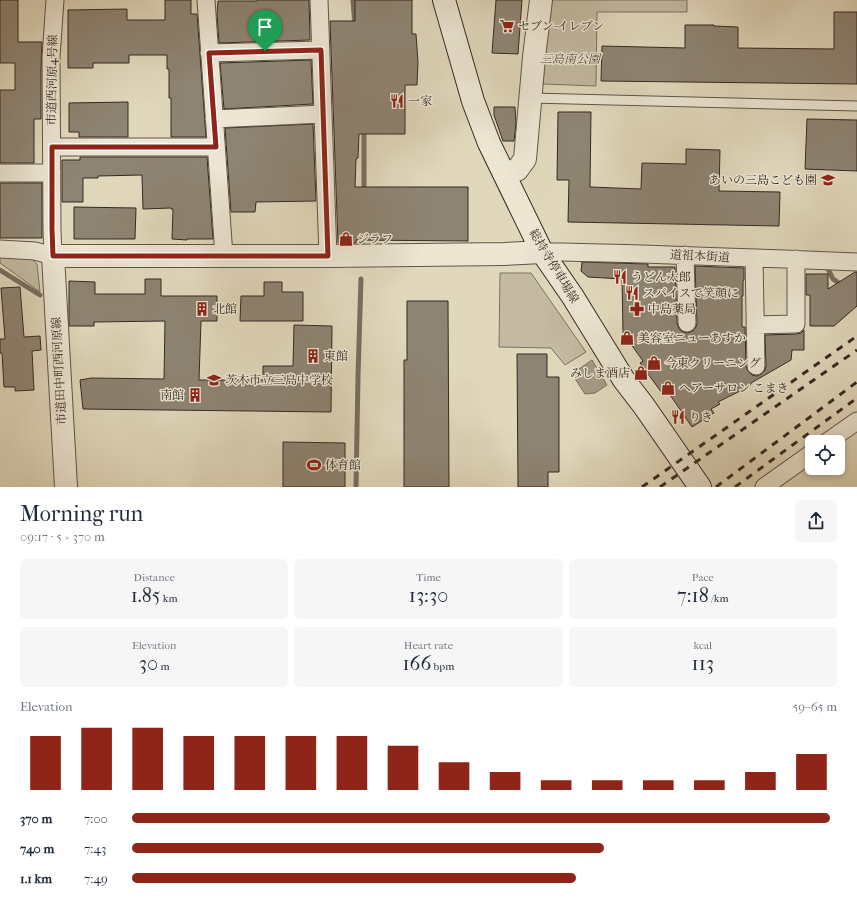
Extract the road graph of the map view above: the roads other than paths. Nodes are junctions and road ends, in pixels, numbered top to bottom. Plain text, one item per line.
1 (55, 0) edge
2 (206, 0) edge
3 (320, 0) edge
4 (444, 0) edge
5 (541, 0) edge
6 (321, 50) junction
7 (209, 53) junction
8 (530, 98) junction
9 (857, 106) edge
10 (323, 114) junction
11 (214, 119) junction
12 (52, 147) junction
13 (216, 147) junction
14 (0, 173) edge
15 (52, 173) junction
16 (504, 173) junction
17 (0, 249) edge
18 (542, 252) junction
19 (685, 255) junction
20 (53, 256) junction
21 (224, 256) junction
22 (328, 256) junction
23 (754, 258) junction
24 (796, 259) junction
25 (857, 262) edge
26 (687, 323) dead end
27 (755, 324) junction
28 (756, 366) dead end
29 (857, 420) edge
30 (837, 435) edge
31 (805, 458) edge
32 (66, 487) edge
33 (700, 487) edge
34 (764, 487) edge

1 - 12 street, 市道西河原4号線
2 - 7 street
3 - 6 street
4 - 16 street, 総持寺停車場線
5 - 8 street
6 - 7 street
6 - 10 street
7 - 11 street
8 - 9 lane
8 - 16 street
10 - 11 street
10 - 22 street
11 - 13 street
12 - 13 street
12 - 15 street, 市道西河原4号線
13 - 21 street
14 - 15 street
15 - 20 street, 市道西河原4号線
16 - 18 street, 総持寺停車場線
17 - 20 street
18 - 19 street, 道祖本街道
18 - 22 street
18 - 33 street, 総持寺停車場線
19 - 23 street, 道祖本街道
19 - 26 street
20 - 21 street
20 - 32 street, 市道田中町西河原線
21 - 22 street
23 - 24 street, 道祖本街道
23 - 27 street
24 - 25 street, 道祖本街道
24 - 27 street
27 - 28 street
29 - 30 street
31 - 34 street

